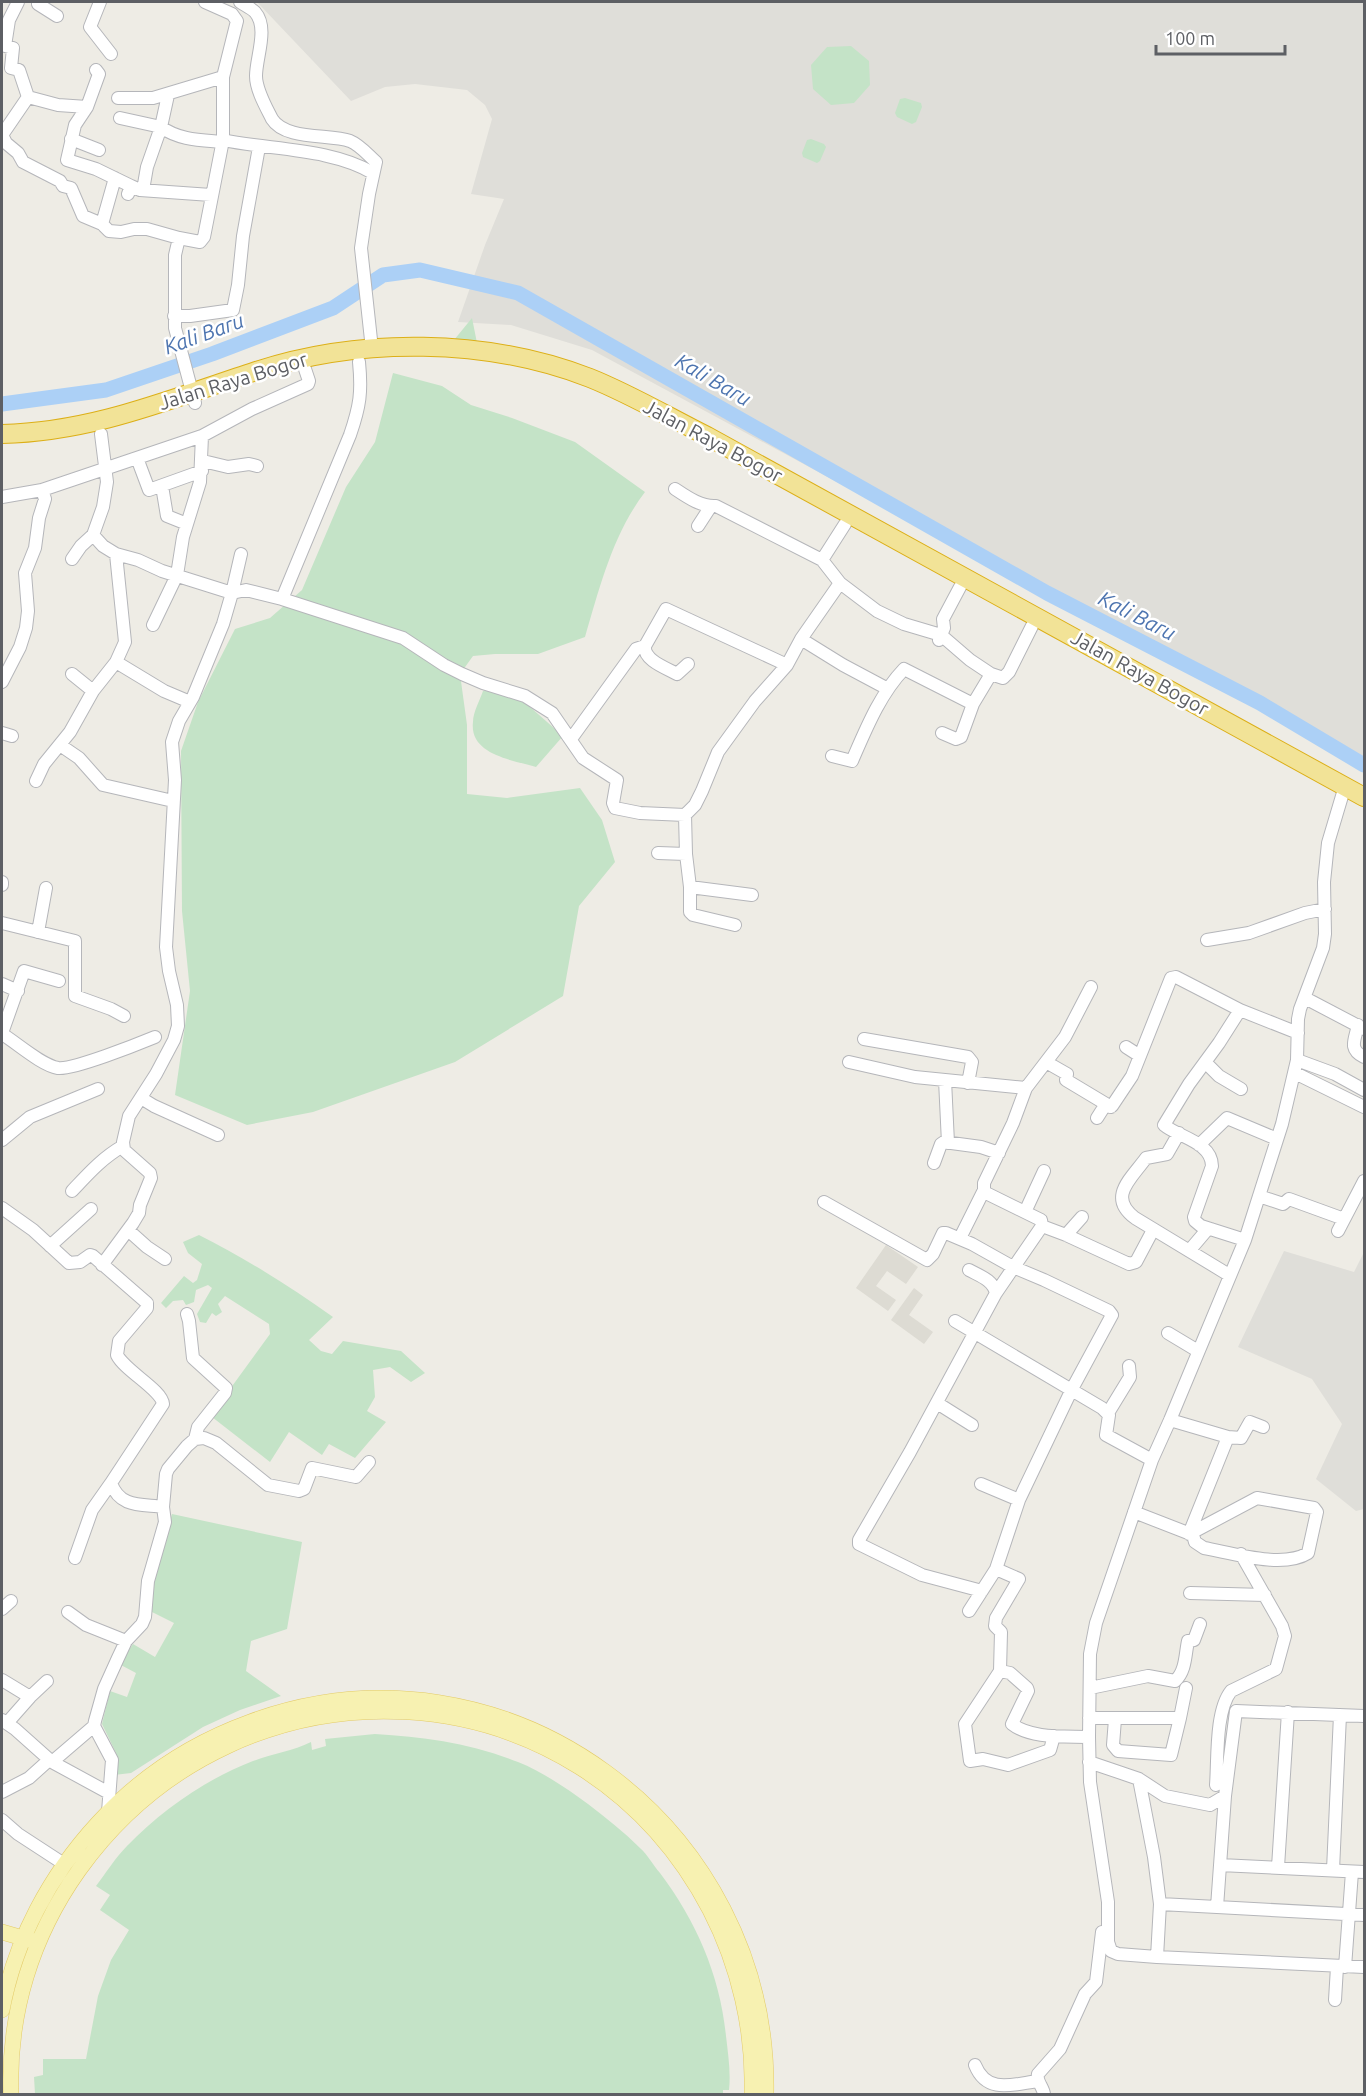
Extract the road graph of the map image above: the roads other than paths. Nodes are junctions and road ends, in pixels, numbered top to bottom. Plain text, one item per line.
1 (18, 2) edge
2 (37, 2) edge
3 (100, 2) edge
4 (205, 2) edge
5 (240, 2) edge
6 (57, 16) dead end
7 (3, 46) edge
8 (111, 54) dead end
9 (96, 70) dead end
10 (223, 77) junction
11 (168, 95) junction
12 (28, 98) junction
13 (118, 98) dead end
14 (87, 107) junction
15 (120, 118) dead end
16 (161, 127) junction
17 (71, 140) junction
18 (222, 141) junction
19 (260, 147) junction
20 (99, 150) dead end
21 (373, 172) junction
22 (115, 178) junction
23 (134, 190) junction
24 (211, 195) junction
25 (102, 224) junction
26 (179, 238) junction
27 (174, 316) junction
28 (372, 349) junction
29 (359, 362) junction
30 (305, 369) junction
31 (192, 392) junction
32 (2, 434) edge
33 (101, 434) junction
34 (202, 436) junction
35 (2, 444) edge
36 (137, 459) junction
37 (202, 466) junction
38 (256, 466) dead end
39 (105, 470) junction
40 (162, 486) junction
41 (675, 489) dead end
42 (42, 490) junction
43 (2, 497) edge
44 (711, 506) junction
45 (838, 516) junction
46 (187, 524) junction
47 (698, 526) dead end
48 (93, 535) junction
49 (116, 554) junction
50 (241, 554) dead end
51 (72, 559) dead end
52 (822, 560) junction
53 (177, 575) junction
54 (840, 583) junction
55 (960, 587) junction
56 (232, 593) junction
57 (282, 599) junction
58 (153, 625) dead end
59 (1032, 626) junction
60 (801, 639) junction
61 (939, 639) junction
62 (645, 646) junction
63 (116, 662) junction
64 (688, 664) dead end
65 (787, 665) junction
66 (72, 674) dead end
67 (991, 674) junction
68 (2, 682) edge
69 (888, 689) junction
70 (93, 691) junction
71 (190, 702) junction
72 (973, 704) junction
73 (942, 733) dead end
74 (571, 739) junction
75 (60, 745) junction
76 (832, 756) dead end
77 (36, 781) dead end
78 (1343, 791) junction
79 (1365, 797) edge
80 (173, 801) junction
81 (1365, 808) edge
82 (685, 815) junction
83 (658, 853) dead end
84 (686, 854) junction
85 (690, 887) junction
86 (45, 888) dead end
87 (752, 895) dead end
88 (1325, 909) junction
89 (2, 923) edge
90 (735, 926) dead end
91 (38, 932) junction
92 (1207, 940) dead end
93 (59, 981) dead end
94 (2, 984) edge
95 (1091, 987) dead end
96 (18, 992) junction
97 (1305, 998) junction
98 (1240, 1010) junction
99 (124, 1017) dead end
100 (1361, 1027) edge
101 (1298, 1033) junction
102 (2, 1034) edge
103 (155, 1037) dead end
104 (864, 1038) dead end
105 (1126, 1047) dead end
106 (1140, 1056) junction
107 (1365, 1057) edge
108 (1297, 1060) junction
109 (849, 1062) dead end
110 (1046, 1062) junction
111 (1204, 1062) junction
112 (1295, 1073) junction
113 (945, 1080) junction
114 (968, 1083) junction
115 (1026, 1088) junction
116 (98, 1089) dead end
117 (1241, 1089) dead end
118 (1365, 1090) edge
119 (141, 1098) junction
120 (1111, 1107) junction
121 (1365, 1107) edge
122 (1097, 1118) dead end
123 (1179, 1133) junction
124 (218, 1135) dead end
125 (1277, 1139) junction
126 (2, 1140) edge
127 (948, 1143) junction
128 (1199, 1145) junction
129 (123, 1146) junction
130 (999, 1153) junction
131 (934, 1163) dead end
132 (1044, 1171) dead end
133 (1365, 1181) edge
134 (984, 1190) junction
135 (72, 1191) dead end
136 (1259, 1196) junction
137 (824, 1202) dead end
138 (2, 1208) edge
139 (91, 1209) dead end
140 (1025, 1212) junction
141 (1082, 1217) dead end
142 (1344, 1219) junction
143 (1042, 1226) junction
144 (1211, 1229) junction
145 (128, 1230) junction
146 (1153, 1230) junction
147 (1338, 1231) dead end
148 (1066, 1234) junction
149 (960, 1238) junction
150 (1245, 1240) junction
151 (50, 1246) junction
152 (1189, 1251) junction
153 (165, 1259) dead end
154 (102, 1265) junction
155 (1013, 1267) junction
156 (969, 1270) dead end
157 (1230, 1275) junction
158 (996, 1293) junction
159 (187, 1314) dead end
160 (955, 1321) dead end
161 (974, 1333) junction
162 (1168, 1333) dead end
163 (1198, 1351) junction
164 (1129, 1366) dead end
165 (1072, 1389) junction
166 (937, 1403) junction
167 (1108, 1413) junction
168 (1170, 1420) junction
169 (972, 1425) dead end
170 (1263, 1427) dead end
171 (1228, 1437) junction
172 (195, 1439) junction
173 (1152, 1460) junction
174 (369, 1462) dead end
175 (111, 1483) junction
176 (981, 1484) dead end
177 (1019, 1500) junction
178 (1134, 1512) junction
179 (163, 1513) junction
180 (1191, 1534) junction
181 (1241, 1554) junction
182 (75, 1558) dead end
183 (996, 1569) junction
184 (982, 1591) junction
185 (1190, 1593) dead end
186 (1265, 1595) junction
187 (969, 1611) dead end
188 (68, 1612) dead end
189 (1200, 1624) dead end
190 (126, 1641) junction
191 (1000, 1671) junction
192 (2, 1680) edge
193 (47, 1681) dead end
194 (1090, 1688) junction
195 (1186, 1688) dead end
196 (30, 1697) junction
197 (1288, 1712) junction
198 (1340, 1715) junction
199 (1365, 1716) edge
200 (1089, 1718) junction
201 (1180, 1718) junction
202 (1115, 1719) junction
203 (4, 1721) edge
204 (94, 1726) junction
205 (1054, 1736) junction
206 (1089, 1737) junction
207 (51, 1761) junction
208 (1089, 1762) junction
209 (1139, 1779) junction
210 (1216, 1785) dead end
211 (2, 1792) edge
212 (109, 1793) junction
213 (140, 1793) junction
214 (1225, 1796) junction
215 (1210, 1805) junction
216 (108, 1812) junction
217 (2, 1820) edge
218 (1224, 1821) junction
219 (64, 1864) junction
220 (1220, 1865) junction
221 (1278, 1867) junction
222 (1333, 1870) junction
223 (1358, 1872) edge
224 (1160, 1904) junction
225 (1217, 1907) junction
226 (1349, 1914) junction
227 (1365, 1915) edge
228 (1109, 1921) junction
229 (2, 1932) edge
230 (30, 1940) junction
231 (1157, 1957) junction
232 (14, 1962) edge
233 (1341, 1967) junction
234 (1365, 1967) edge
235 (1335, 2000) dead end
236 (2, 2010) edge
237 (975, 2064) dead end
238 (1037, 2079) junction
239 (11, 2094) edge
240 (752, 2094) edge
241 (766, 2094) edge
242 (1032, 2094) edge
243 (1044, 2094) edge

1 - 7 street
2 - 6 street
3 - 8 street
4 - 10 street
5 - 21 street
7 - 12 street
9 - 14 street
10 - 11 street
10 - 18 street
11 - 13 street
11 - 16 street
12 - 14 street
12 - 25 street
14 - 17 street
15 - 16 street
16 - 18 street
16 - 23 street
17 - 20 street
17 - 22 street
18 - 19 street
18 - 24 street
19 - 21 street
19 - 27 street
21 - 28 street
22 - 23 street
22 - 25 street
23 - 24 street
24 - 26 street
25 - 26 street
26 - 27 street
27 - 31 street
28 - 31 highway, Jalan Raya Bogor
28 - 45 highway, Jalan Raya Bogor
29 - 30 highway, Jalan Raya Bogor
29 - 45 highway, Jalan Raya Bogor
29 - 57 street
30 - 31 highway, Jalan Raya Bogor
30 - 34 street
31 - 32 highway, Jalan Raya Bogor
31 - 33 highway, Jalan Raya Bogor
33 - 35 highway, Jalan Raya Bogor
33 - 39 street
34 - 36 street
34 - 37 street
36 - 39 street
36 - 40 street
37 - 38 street
37 - 40 street
37 - 46 street
39 - 42 street
39 - 48 street
40 - 46 street
41 - 44 street
42 - 43 street
42 - 68 street
44 - 47 street
44 - 52 street
45 - 52 street
45 - 55 highway, Jalan Raya Bogor
45 - 78 highway, Jalan Raya Bogor
46 - 53 street
48 - 49 street
48 - 51 street
49 - 53 street
49 - 63 street
50 - 56 street
52 - 54 street
53 - 56 street
53 - 58 street
54 - 60 street
54 - 61 street
55 - 59 highway, Jalan Raya Bogor
55 - 61 street
56 - 57 street
56 - 71 street
57 - 74 street
59 - 67 street
59 - 78 highway, Jalan Raya Bogor
60 - 65 street
60 - 69 street
61 - 67 street
62 - 64 street
62 - 65 street
62 - 74 street
63 - 70 street
63 - 71 street
65 - 82 street
66 - 70 street
67 - 72 street
69 - 72 street
69 - 76 street
70 - 75 street
71 - 80 street
72 - 73 street
74 - 82 street
75 - 77 street
75 - 80 street
78 - 79 highway, Jalan Raya Bogor
78 - 81 highway, Jalan Raya Bogor
78 - 88 street
80 - 119 street
82 - 84 street
83 - 84 street
84 - 85 street
85 - 87 street
85 - 90 street
86 - 91 street
88 - 92 street
88 - 97 street
89 - 91 street
91 - 99 street
93 - 96 street
94 - 96 street
95 - 110 street
96 - 102 street
97 - 100 street
97 - 101 street
98 - 101 street
98 - 106 street
98 - 111 street
100 - 107 street
101 - 108 street
102 - 103 street
104 - 114 street
105 - 106 street
106 - 120 street
108 - 112 street
108 - 118 street
109 - 113 street
110 - 115 street
110 - 120 street
111 - 117 street
111 - 123 street
112 - 121 street
112 - 125 street
113 - 114 street
113 - 127 street
114 - 115 street
115 - 130 street
116 - 126 street
119 - 124 street
119 - 129 street
120 - 122 street
123 - 128 street
123 - 146 street
125 - 128 street
125 - 136 street
127 - 130 street
127 - 131 street
128 - 144 street
129 - 135 street
129 - 145 street
130 - 134 street
132 - 140 street
133 - 142 street
134 - 140 street
134 - 149 street
136 - 142 street
136 - 150 street
137 - 149 street
138 - 151 street
139 - 151 street
140 - 143 street
141 - 148 street
142 - 147 street
143 - 148 street
143 - 155 street
144 - 150 street
144 - 152 street
145 - 153 street
145 - 154 street
146 - 148 street
146 - 152 street
149 - 155 street
150 - 157 street
151 - 154 street
152 - 157 street
154 - 175 street
155 - 158 street
155 - 165 street
156 - 158 street
157 - 163 street
158 - 161 street
159 - 172 street
160 - 161 street
161 - 165 street
161 - 166 street
162 - 163 street
163 - 168 street
164 - 167 street
165 - 167 street
165 - 177 street
166 - 169 street
166 - 184 street
167 - 173 street
168 - 171 street
168 - 173 street
170 - 171 street
171 - 180 street
172 - 174 street
172 - 179 street
173 - 178 street
175 - 179 street
175 - 182 street
176 - 177 street
177 - 183 street
178 - 180 street
178 - 194 street
179 - 190 street
180 - 181 street
180 - 181 street
181 - 186 street
183 - 184 street
183 - 191 street
184 - 187 street
185 - 186 street
186 - 210 street
188 - 190 street
189 - 194 street
190 - 204 street
191 - 205 street
191 - 205 street
192 - 196 street
193 - 196 street
194 - 200 street
195 - 201 street
196 - 203 street
197 - 198 street
197 - 214 street
197 - 221 street
198 - 199 street
198 - 222 street
200 - 202 street
200 - 206 street
201 - 202 street
201 - 202 street
203 - 207 street
204 - 207 street
204 - 212 street
205 - 206 street
206 - 208 street
207 - 211 street
207 - 212 street
208 - 209 street
208 - 228 street
209 - 215 street
209 - 224 street
212 - 216 street
213 - 216 main road
213 - 230 main road
213 - 240 main road
213 - 241 main road
214 - 215 street
214 - 218 street
215 - 218 street
216 - 219 main road
217 - 219 street
218 - 220 street
219 - 230 main road
220 - 221 street
220 - 225 street
221 - 222 street
222 - 223 street
223 - 226 street
224 - 225 street
224 - 231 street
225 - 226 street
226 - 227 street
226 - 233 street
228 - 231 street
228 - 238 street
229 - 230 main road
230 - 232 main road
231 - 233 street
232 - 236 main road
232 - 239 main road
233 - 234 street
233 - 235 street
237 - 238 street
238 - 242 street
238 - 243 street

